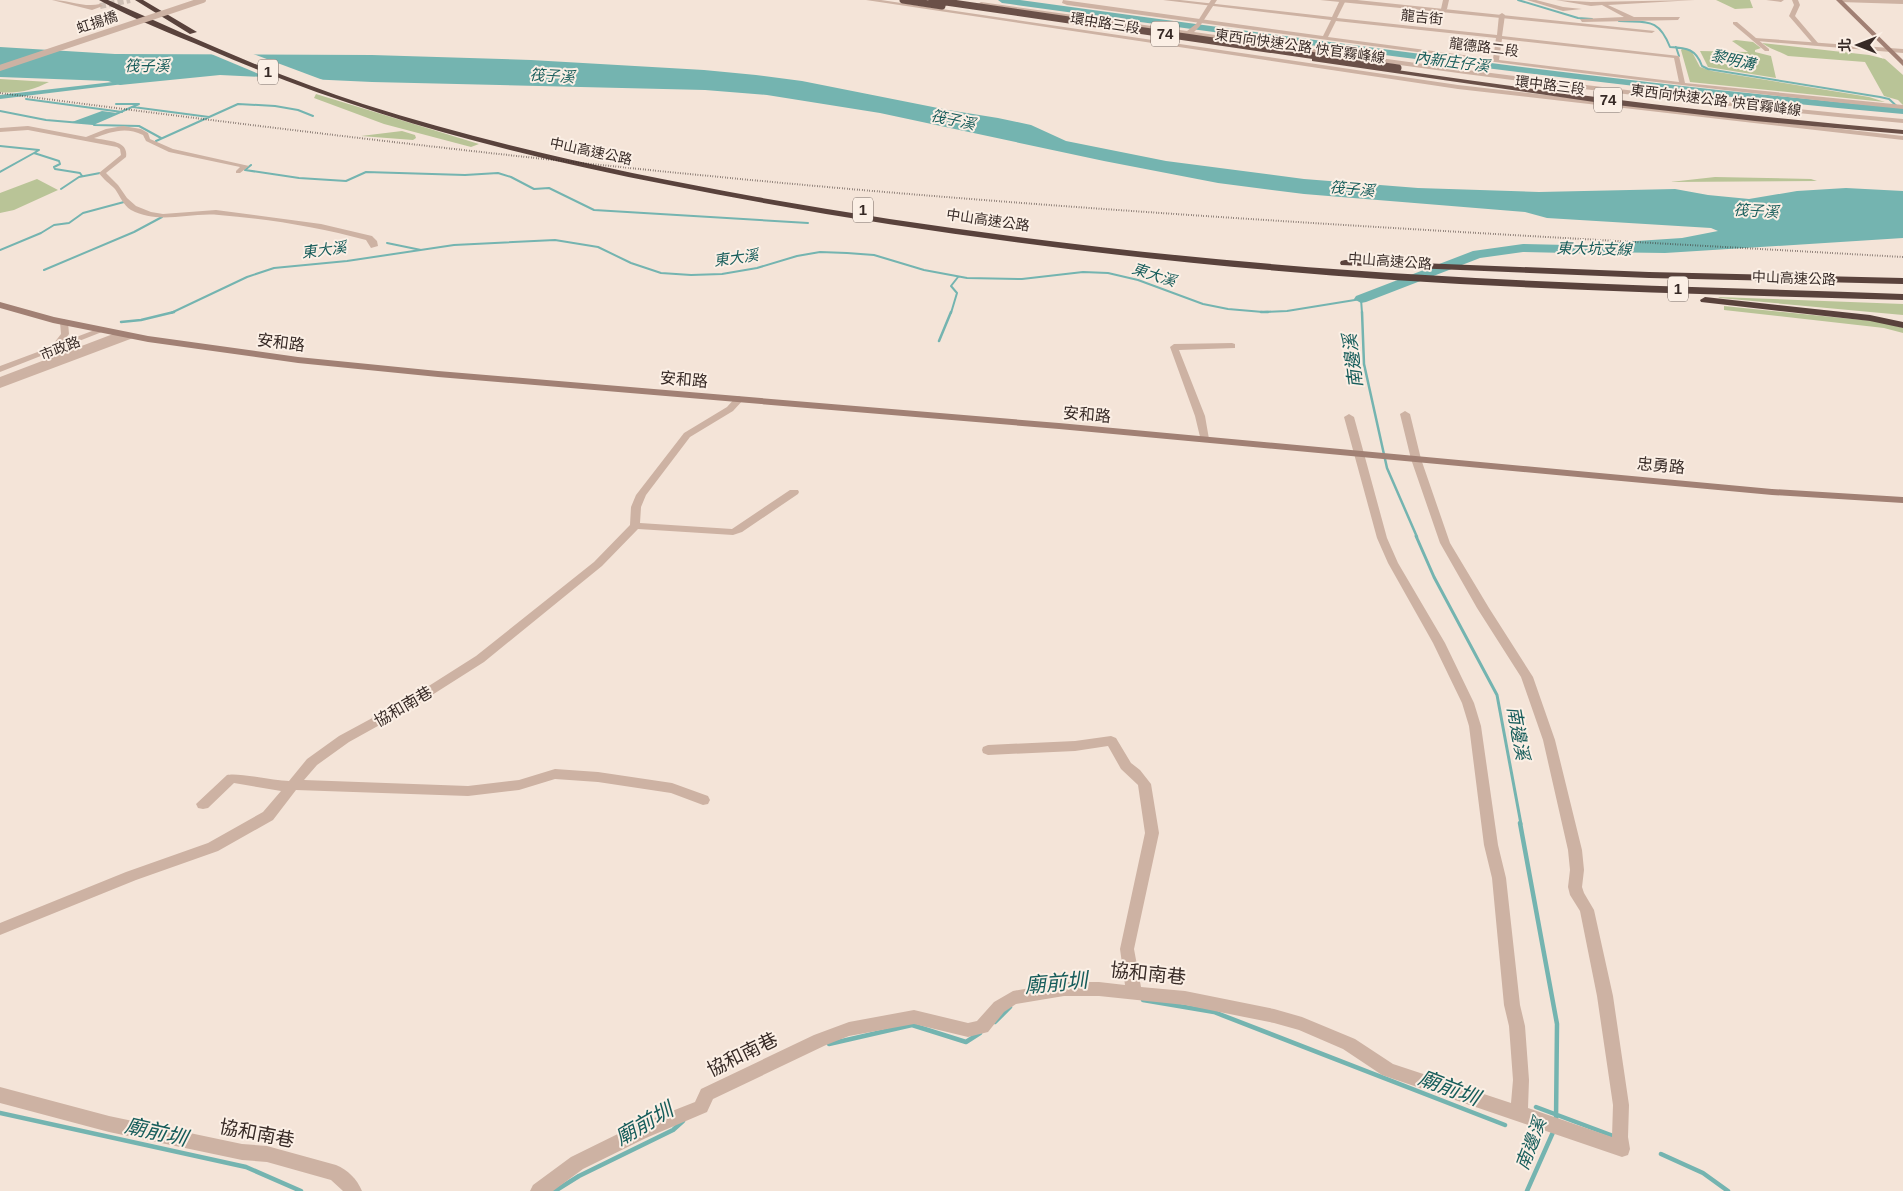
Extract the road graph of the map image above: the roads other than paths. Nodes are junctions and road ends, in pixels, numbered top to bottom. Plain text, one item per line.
1 (55, 0) edge
2 (91, 0) edge
3 (117, 0) edge
4 (138, 0) edge
5 (196, 0) edge
6 (203, 0) edge
7 (869, 0) edge
8 (913, 0) edge
9 (921, 0) edge
10 (932, 0) edge
11 (954, 0) edge
12 (1166, 0) edge
13 (1323, 0) edge
14 (1446, 0) edge
15 (1534, 0) edge
16 (1559, 0) edge
17 (1593, 0) edge
18 (1689, 0) edge
19 (1768, 0) edge
20 (1781, 0) edge
21 (1795, 0) edge
22 (1839, 0) edge
23 (1863, 0) edge
24 (902, 1) edge
25 (1065, 1) edge
26 (1342, 1) edge
27 (1571, 1) edge
28 (1642, 1) edge
29 (1652, 1) edge
30 (1665, 1) edge
31 (1848, 1) edge
32 (1903, 1) edge
33 (889, 2) edge
34 (101, 3) edge
35 (1212, 3) edge
36 (1581, 4) junction
37 (1601, 4) junction
38 (1014, 8) junction
39 (1590, 8) junction
40 (1444, 9) junction
41 (136, 16) junction
42 (1502, 16) junction
43 (992, 18) junction
44 (1631, 18) junction
45 (1678, 18) dead end
46 (1334, 19) junction
47 (1609, 19) junction
48 (1582, 20) dead end
49 (1736, 23) dead end
50 (1199, 24) junction
51 (195, 34) junction
52 (1187, 35) junction
53 (1499, 37) junction
54 (1324, 39) junction
55 (1757, 40) junction
56 (1816, 44) junction
57 (1172, 46) junction
58 (1768, 50) dead end
59 (1899, 52) edge
60 (1314, 60) junction
61 (1496, 61) junction
62 (1903, 64) edge
63 (0, 66) edge
64 (1398, 68) junction
65 (1682, 84) junction
66 (1902, 107) edge
67 (1852, 125) junction
68 (1903, 129) edge
69 (0, 130) edge
70 (86, 139) junction
71 (238, 172) dead end
72 (374, 246) dead end
73 (1483, 271) junction
74 (1469, 281) junction
75 (1903, 281) edge
76 (1903, 289) edge
77 (1903, 296) edge
78 (0, 305) edge
79 (1800, 309) junction
80 (1903, 318) edge
81 (64, 322) junction
82 (1903, 325) edge
83 (116, 333) junction
84 (1232, 346) dead end
85 (43, 353) junction
86 (0, 369) edge
87 (0, 374) edge
88 (0, 380) edge
89 (0, 385) edge
90 (739, 399) junction
91 (1405, 414) dead end
92 (1349, 417) dead end
93 (1204, 439) junction
94 (1364, 455) junction
95 (1416, 459) junction
96 (794, 492) dead end
97 (1903, 500) edge
98 (635, 526) junction
99 (988, 750) dead end
100 (296, 785) junction
101 (703, 800) dead end
102 (203, 804) dead end
103 (0, 929) edge
104 (1137, 994) junction
105 (0, 1095) edge
106 (1519, 1113) junction
107 (353, 1191) edge
108 (539, 1191) edge

1 - 34 street
2 - 41 highway
3 - 51 highway, 中山高速公路 / 1
4 - 51 highway
5 - 63 street, 虹揚橋, bridge
6 - 63 street, 虹揚橋, bridge
7 - 33 street, 環中路三段
8 - 52 street, 環中路三段
9 - 52 street, 環中路三段
10 - 64 highway, 東西向快速公路 快官霧峰線 / 74, bridge
11 - 38 street, 環中路三段
12 - 35 street, 龍吉街
13 - 26 street
14 - 40 street
15 - 39 street
16 - 27 street
17 - 37 street
18 - 30 street
19 - 20 street
21 - 56 street
22 - 31 street
22 - 59 main road
23 - 32 street
24 - 33 street, 環中路三段
24 - 43 street, 環中路三段
24 - 60 highway, 東西向快速公路 快官霧峰線 / 74, bridge
25 - 50 street, 龍德路二段
26 - 40 street
26 - 42 street
26 - 46 street
27 - 36 street
28 - 29 street
28 - 37 street
29 - 30 street
31 - 32 street
31 - 59 main road
34 - 41 highway, 中山高速公路 / 1
35 - 46 street, 龍吉街
35 - 50 street
36 - 37 street
36 - 39 street
37 - 44 street
38 - 52 street, 環中路三段
38 - 64 highway, bridge
39 - 47 street
40 - 42 street
41 - 74 highway, 中山高速公路 / 1
42 - 42 street
42 - 53 street
43 - 57 street, 環中路三段
43 - 60 highway
44 - 45 street
44 - 47 street
46 - 53 street, 龍吉街
46 - 54 street
47 - 48 street
49 - 55 street
50 - 52 street
50 - 54 street, 龍德路二段
51 - 73 highway, 中山高速公路 / 1
52 - 57 street
52 - 68 street, 環中路三段
53 - 61 street
53 - 65 street, 龍吉街
54 - 61 street, 龍德路二段
55 - 56 street
55 - 58 street
55 - 59 street
56 - 59 street
57 - 68 street, 環中路三段
59 - 62 main road
60 - 67 highway, 東西向快速公路 快官霧峰線 / 74
61 - 65 street, 龍德路二段
64 - 67 highway, 東西向快速公路 快官霧峰線 / 74
65 - 66 street, 龍德路二段
67 - 68 highway
69 - 70 street
70 - 71 street
70 - 72 street
73 - 75 highway
73 - 76 highway, 中山高速公路 / 1
74 - 77 highway, 中山高速公路 / 1
74 - 79 highway
78 - 81 main road, 安和路
79 - 80 highway
79 - 82 highway
81 - 83 main road, 安和路
81 - 85 street
83 - 85 street, 市政路
83 - 87 street, 市政路
83 - 88 street, 市政路
83 - 89 street, 市政路
83 - 90 main road, 安和路
84 - 93 street
85 - 86 street, 市政路
90 - 93 main road, 安和路
90 - 98 street
91 - 95 street
92 - 94 street
93 - 94 main road, 安和路
94 - 95 main road, 忠勇路
94 - 106 street
95 - 97 main road, 忠勇路
95 - 106 street, 協和南巷
96 - 98 street
98 - 100 street, 協和南巷
99 - 104 street
100 - 101 street
100 - 102 street
100 - 103 street, 協和南巷
104 - 106 street, 協和南巷
104 - 108 street, 協和南巷
105 - 107 street, 協和南巷

